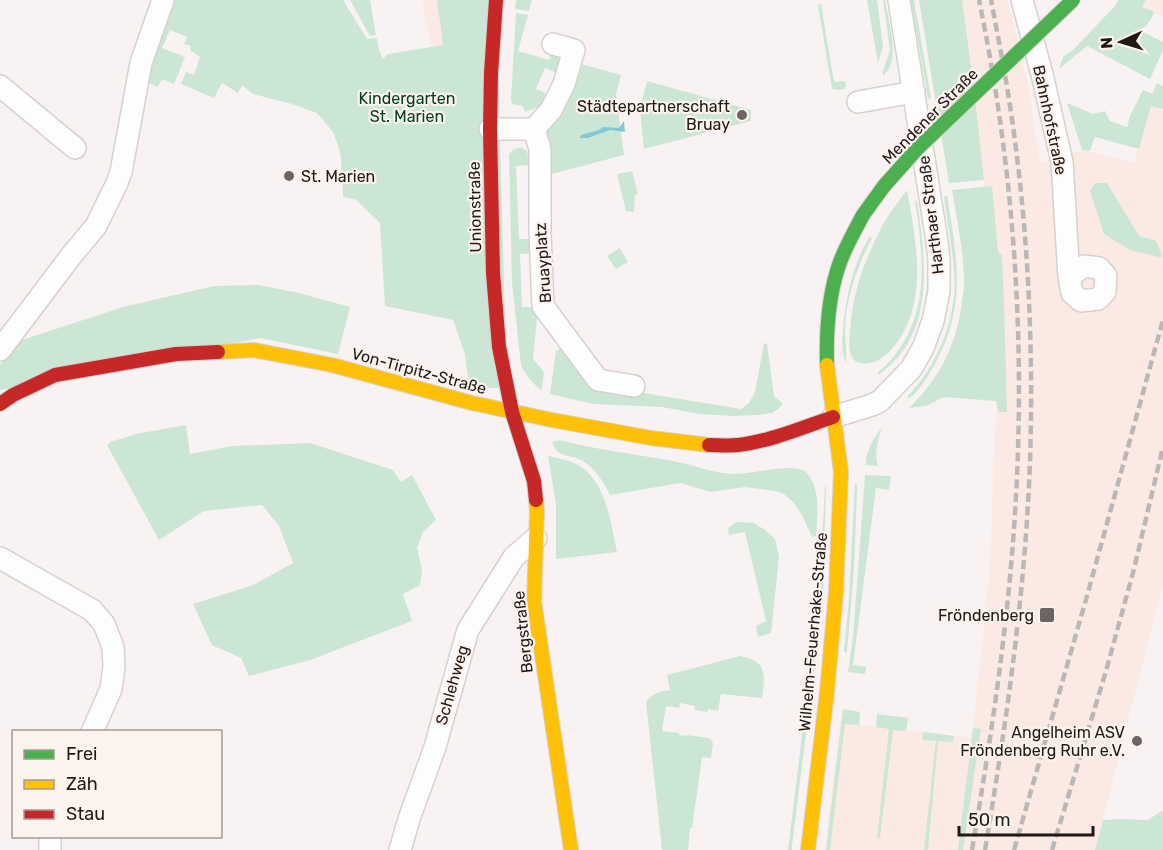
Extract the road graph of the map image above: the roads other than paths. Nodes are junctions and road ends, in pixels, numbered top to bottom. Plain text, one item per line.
1 (163, 0) edge
2 (496, 0) edge
3 (899, 0) edge
4 (1022, 0) edge
5 (1073, 0) edge
6 (553, 44) dead end
7 (0, 86) edge
8 (914, 92) junction
9 (858, 102) dead end
10 (490, 129) junction
11 (534, 129) junction
12 (75, 148) dead end
13 (1069, 277) dead end
14 (0, 350) edge
15 (634, 386) dead end
16 (0, 404) edge
17 (512, 412) junction
18 (833, 417) junction
19 (536, 538) junction
20 (0, 558) edge
21 (93, 730) edge
22 (400, 850) edge
23 (571, 850) edge
24 (808, 850) edge

1 - 14 street
2 - 10 main road, Unionstraße
3 - 8 street, Harthaer Straße
4 - 13 street, Bahnhofstraße
5 - 18 main road, Mendener Straße, bridge
6 - 11 street
7 - 12 street
8 - 9 street
8 - 18 street, Harthaer Straße
10 - 11 street
10 - 17 main road, Unionstraße
11 - 15 street, Bruayplatz
16 - 17 main road, Von-Tirpitz-Straße
17 - 18 main road, Von-Tirpitz-Straße
17 - 19 main road, Bergstraße
18 - 24 main road, Wilhelm-Feuerhake-Straße
19 - 22 street, Schlehweg
19 - 23 main road, Bergstraße
20 - 21 street

